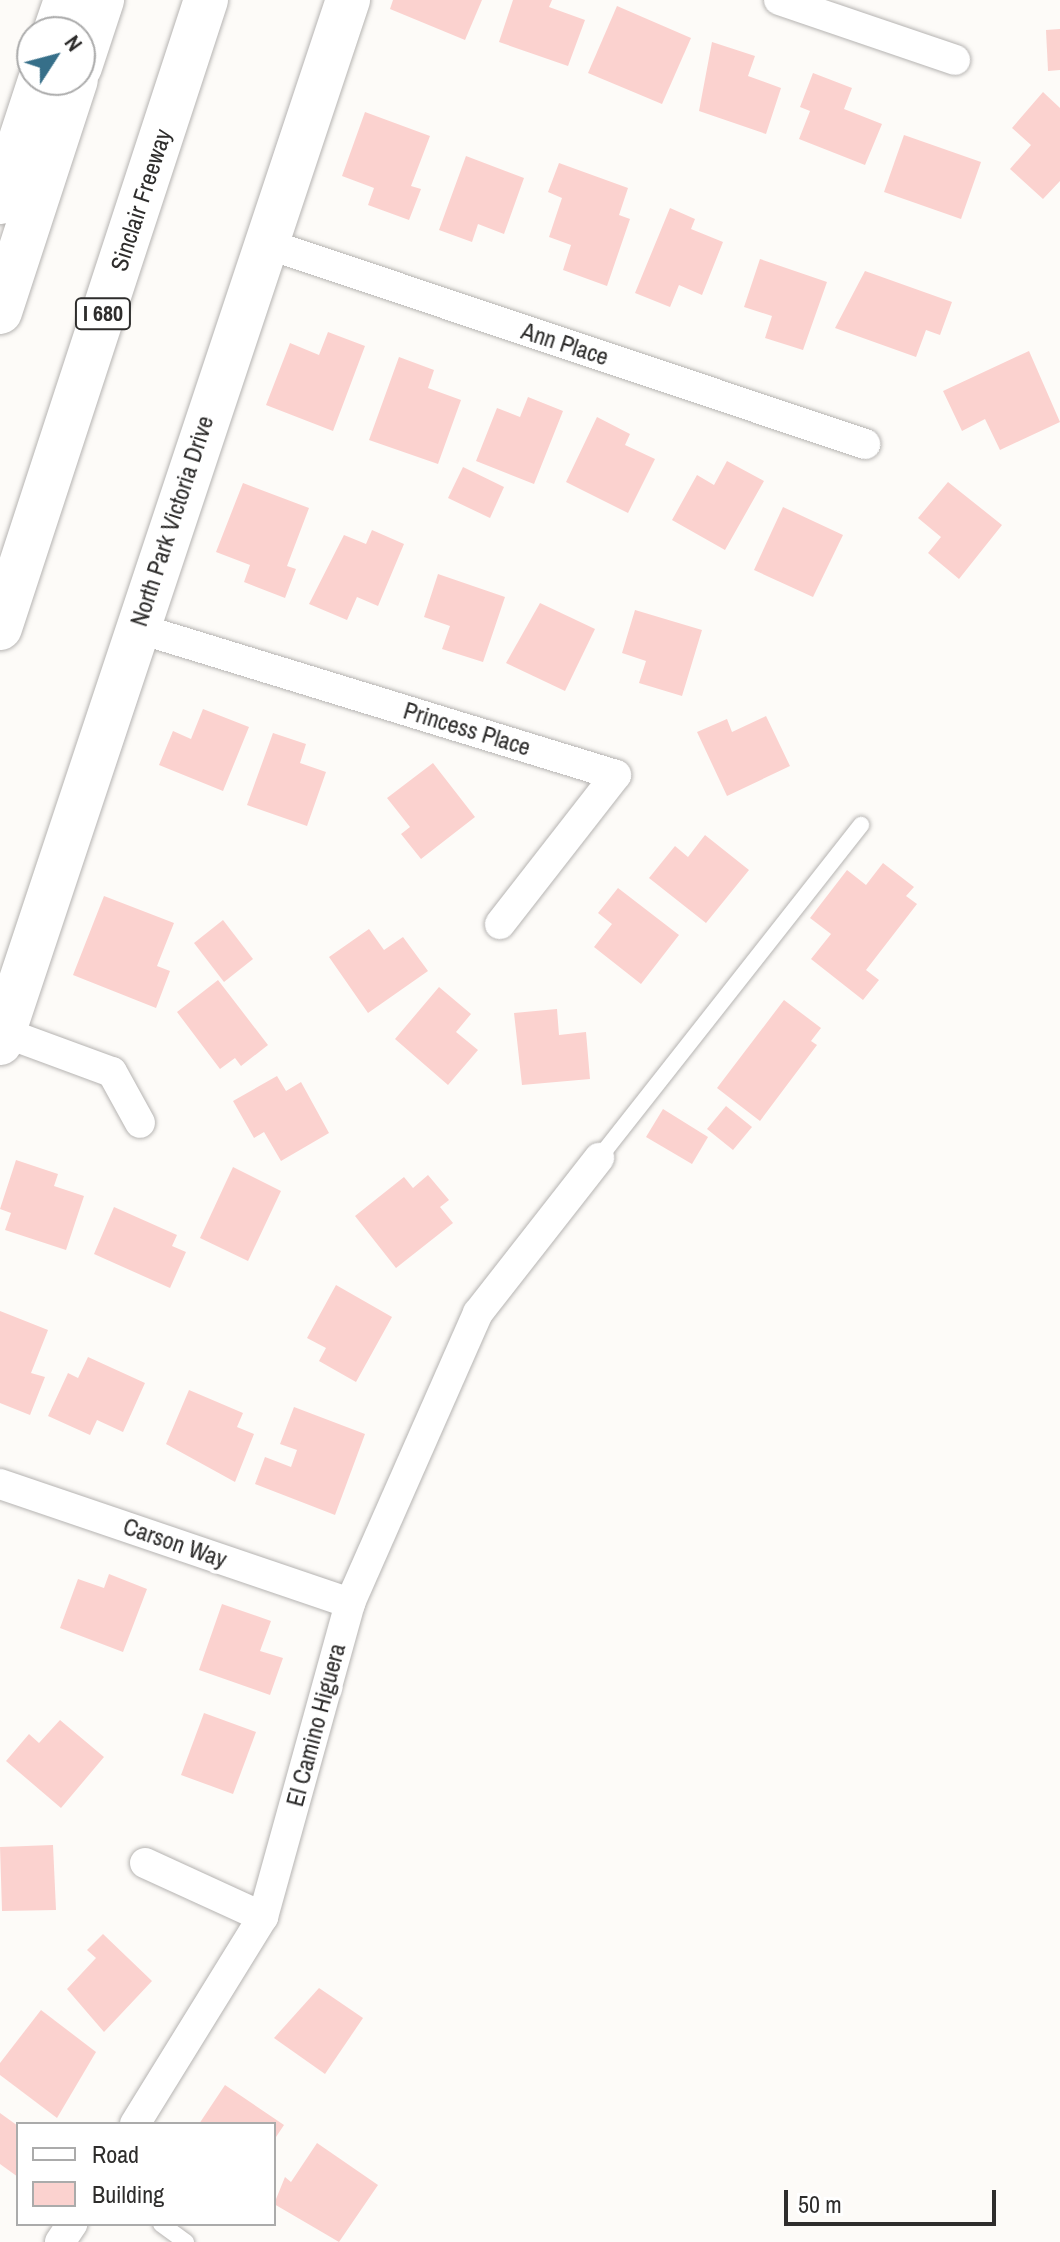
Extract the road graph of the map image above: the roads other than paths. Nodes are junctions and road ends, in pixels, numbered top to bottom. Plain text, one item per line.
1 (206, 0) edge
2 (348, 0) edge
3 (779, 0) edge
4 (955, 60) dead end
5 (35, 96) edge
6 (71, 96) edge
7 (0, 202) edge
8 (264, 243) junction
9 (0, 312) edge
10 (865, 444) dead end
11 (0, 628) edge
12 (137, 628) junction
13 (861, 825) dead end
14 (500, 924) dead end
15 (2, 1038) edge
16 (140, 1123) dead end
17 (599, 1158) joint
18 (0, 1484) edge
19 (350, 1603) junction
20 (145, 1863) dead end
21 (263, 1917) junction
22 (136, 2122) edge
23 (164, 2226) edge
24 (186, 2242) edge

1 - 11 main road, Sinclair Freeway / I 680
2 - 8 main road, North Park Victoria Drive
3 - 4 street
5 - 7 main road
6 - 9 main road
8 - 10 street, Ann Place
8 - 12 main road, North Park Victoria Drive
12 - 14 street, Princess Place
12 - 15 main road, North Park Victoria Drive
13 - 17 lane
15 - 16 street
17 - 19 street, El Camino Higuera
18 - 19 street, Carson Way
19 - 21 street, El Camino Higuera
20 - 21 street
21 - 22 street, El Camino Higuera
23 - 24 lane

